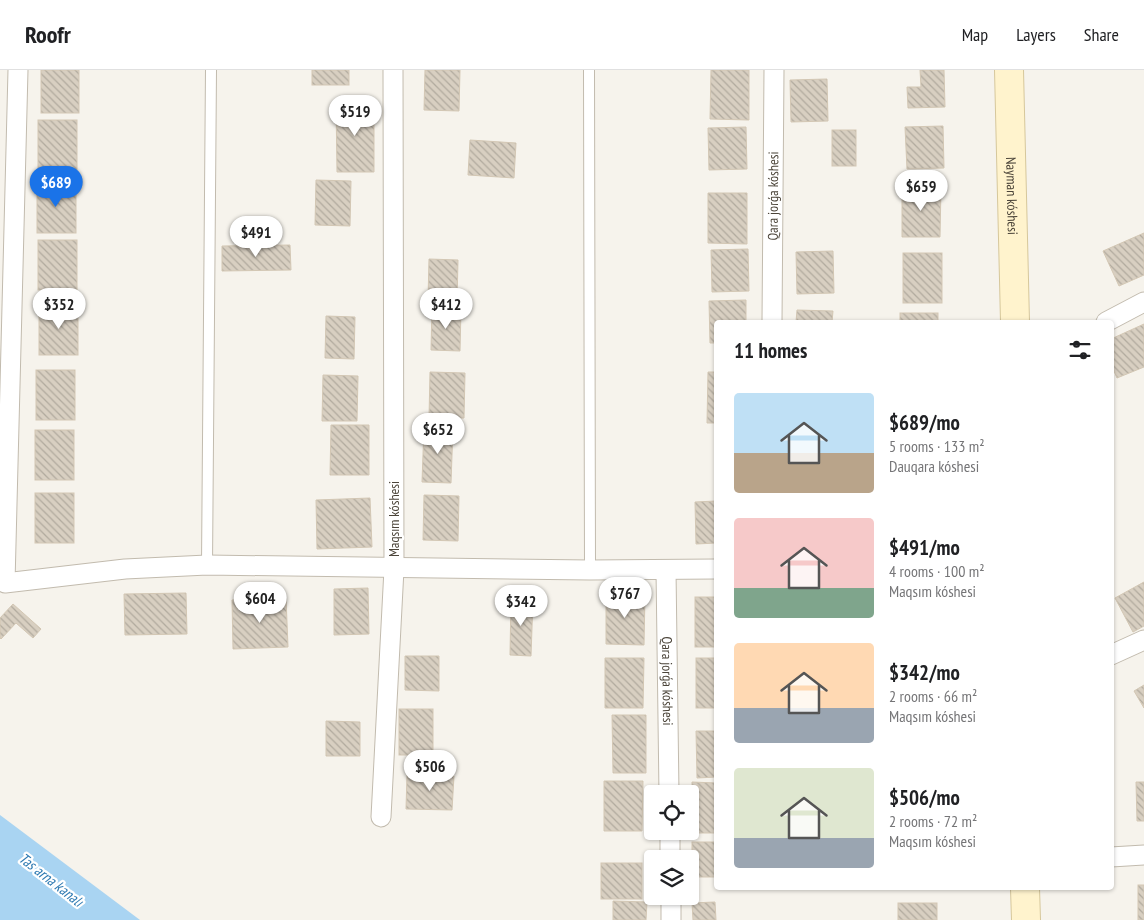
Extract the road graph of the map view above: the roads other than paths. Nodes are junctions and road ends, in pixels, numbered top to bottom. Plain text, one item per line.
1 (18, 70) edge
2 (211, 70) edge
3 (394, 70) edge
4 (589, 70) edge
5 (774, 70) edge
6 (1009, 70) edge
7 (1144, 302) edge
8 (772, 320) edge
9 (1015, 320) edge
10 (1110, 320) edge
11 (207, 565) junction
12 (394, 569) junction
13 (714, 569) edge
14 (590, 570) junction
15 (666, 570) junction
16 (1144, 640) edge
17 (1114, 655) edge
18 (669, 785) edge
19 (381, 817) dead end
20 (1144, 856) edge
21 (1114, 857) edge
22 (1026, 890) edge
23 (671, 905) edge
24 (671, 920) edge
25 (1026, 920) edge

1 - 11 street
2 - 11 lane
3 - 12 street, Maqsım kóshesi
4 - 14 lane
5 - 8 street, Qara jorǵa kóshesi
6 - 9 main road, Nayman kóshesi
7 - 10 street
11 - 12 street
12 - 14 street
12 - 19 street, Maqsım kóshesi
13 - 15 street
14 - 15 street
15 - 18 street, Qara jorǵa kóshesi
16 - 17 street
20 - 21 street
22 - 25 main road
23 - 24 street

